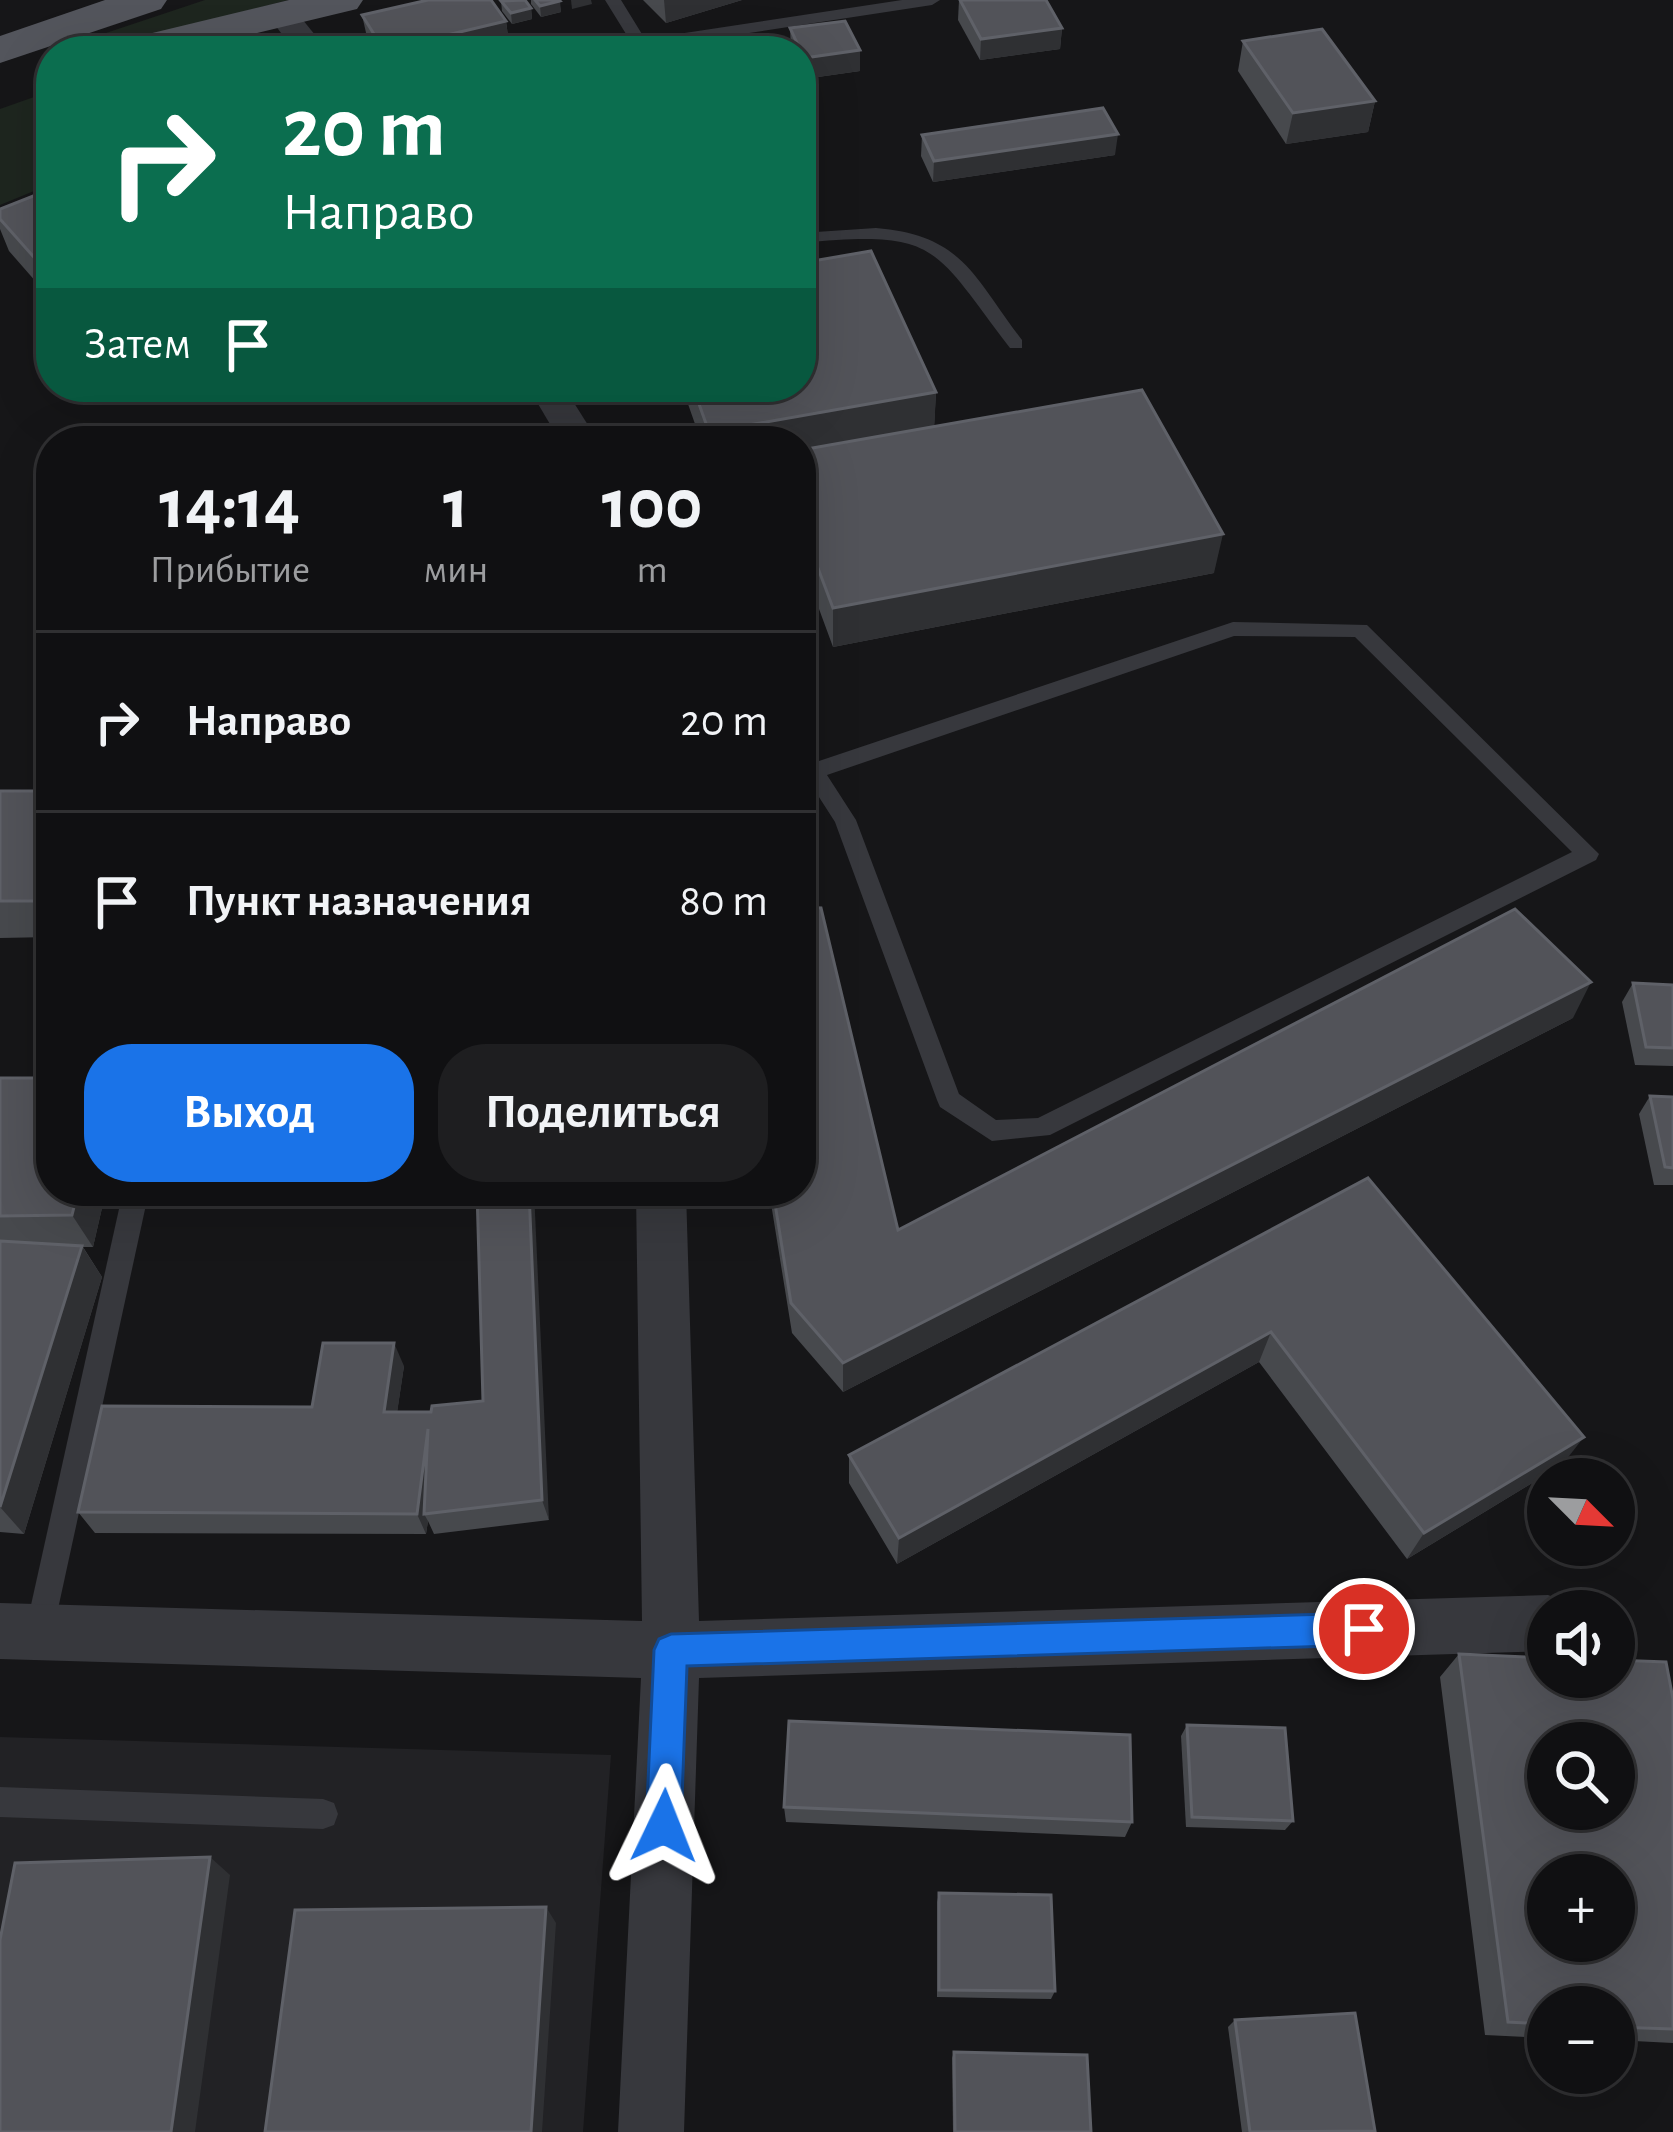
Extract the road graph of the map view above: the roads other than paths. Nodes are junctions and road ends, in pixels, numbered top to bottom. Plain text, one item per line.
1 (146, 0) edge
2 (342, 0) edge
3 (613, 0) edge
4 (932, 0) edge
5 (93, 7) edge
6 (283, 16) junction
7 (196, 36) edge
8 (300, 36) edge
9 (635, 36) edge
10 (693, 36) edge
11 (0, 50) edge
12 (816, 236) edge
13 (1016, 344) dead end
14 (816, 759) edge
15 (816, 774) edge
16 (132, 1206) edge
17 (661, 1206) edge
18 (1527, 1624) edge
19 (20, 1632) edge
20 (671, 1650) junction
21 (0, 1802) edge
22 (323, 1814) dead end
23 (651, 2132) edge

1 - 5 main road
2 - 6 main road
3 - 9 lane
4 - 10 lane
5 - 11 main road
6 - 7 main road
6 - 8 street
12 - 13 lane
14 - 15 lane
16 - 19 lane
17 - 20 street
18 - 20 street
19 - 20 street
20 - 23 street
21 - 22 lane

